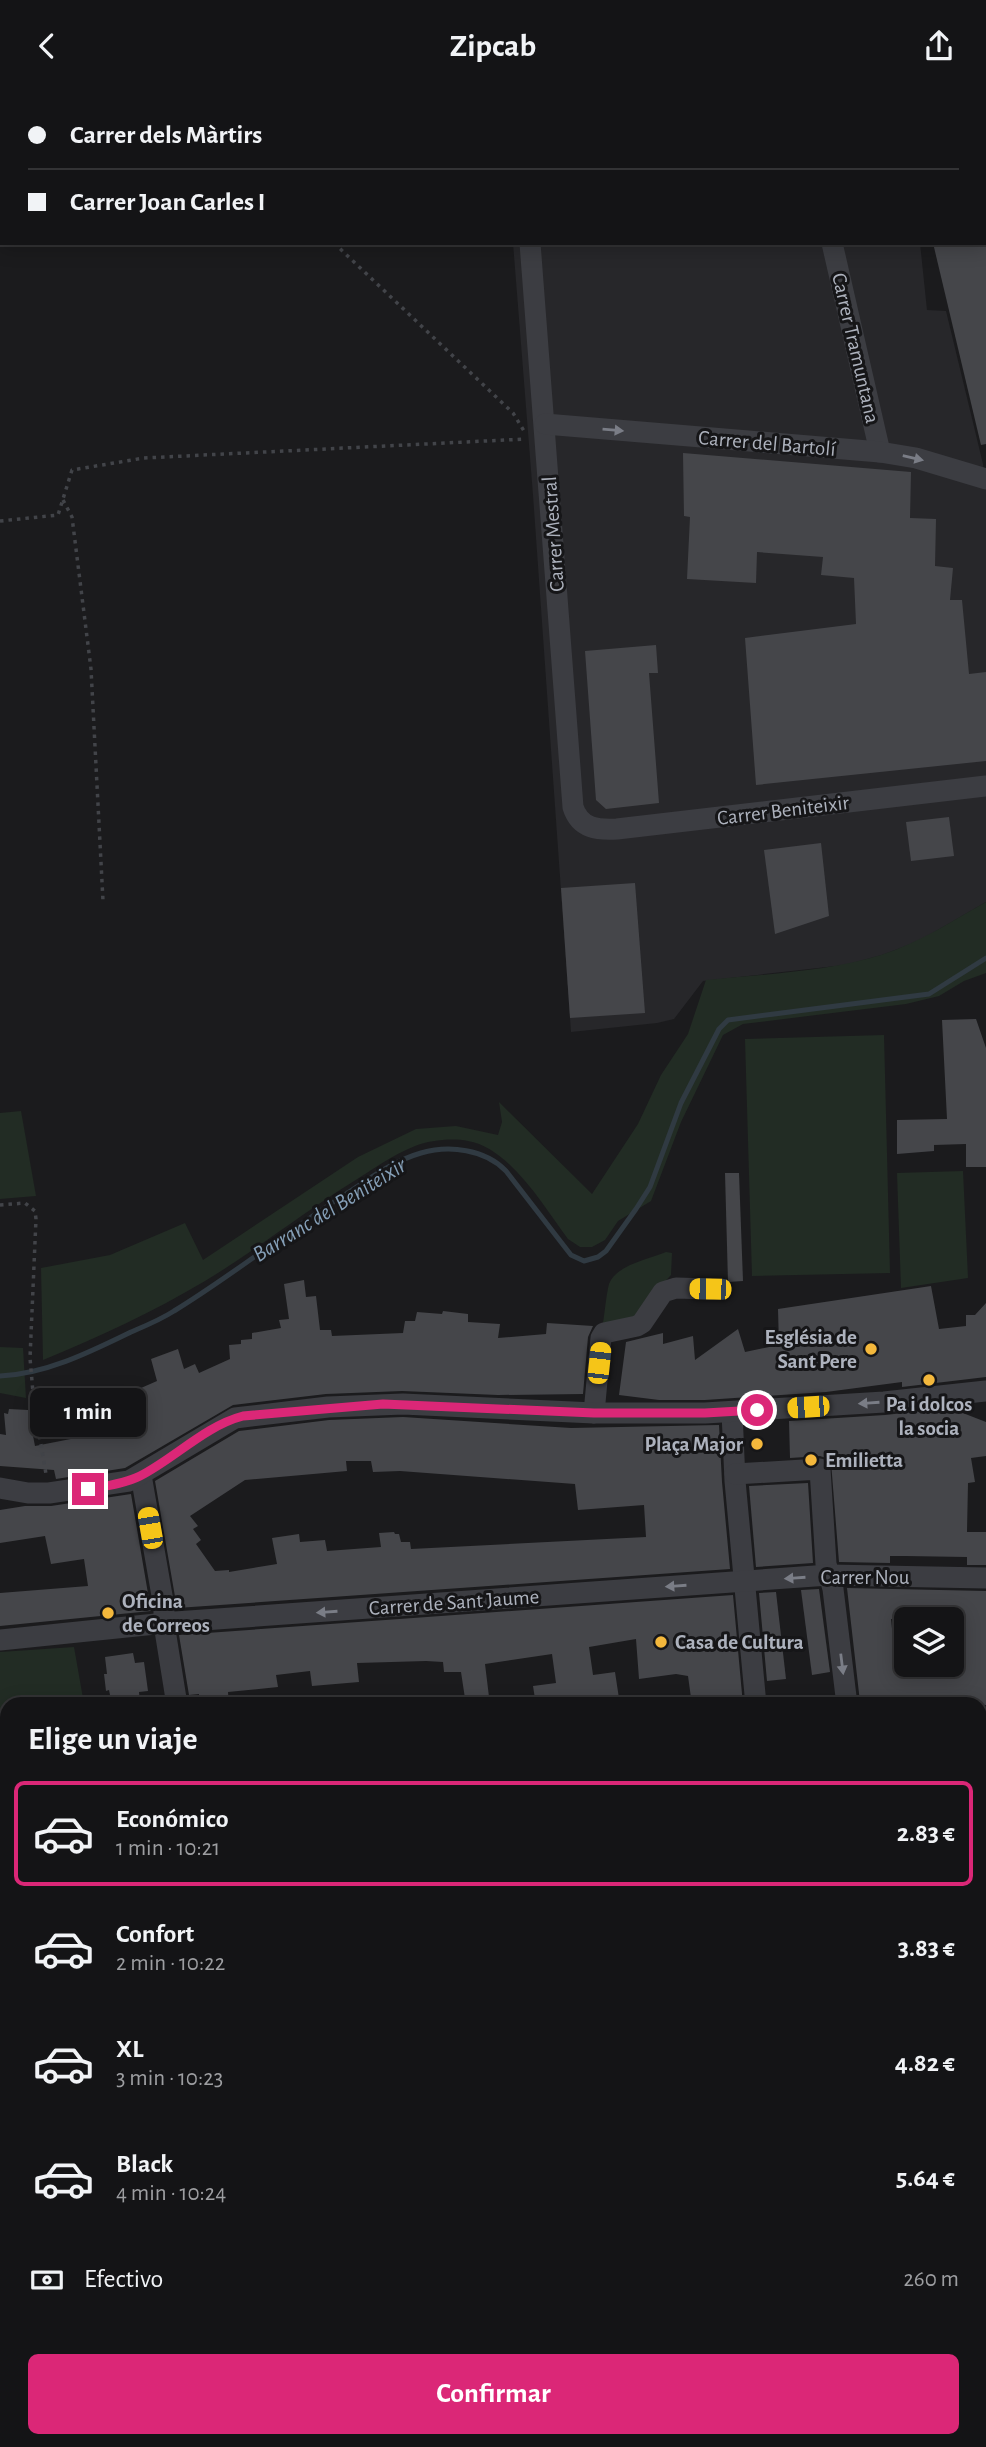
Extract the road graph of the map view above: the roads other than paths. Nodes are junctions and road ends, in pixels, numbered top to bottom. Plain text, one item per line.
1 (530, 245) edge
2 (832, 245) edge
3 (545, 424) junction
4 (880, 452) junction
5 (986, 478) edge
6 (986, 786) edge
7 (581, 822) joint
8 (710, 1289) dead end
9 (986, 1391) edge
10 (732, 1412) junction
11 (594, 1413) junction
12 (141, 1475) junction
13 (735, 1477) junction
14 (0, 1488) edge
15 (39, 1493) junction
16 (0, 1500) edge
17 (829, 1575) junction
18 (986, 1578) edge
19 (744, 1582) junction
20 (164, 1624) junction
21 (0, 1640) edge
22 (176, 1697) edge
23 (755, 1697) edge
24 (846, 1697) edge

1 - 3 street, Carrer Mestral
2 - 4 street, Carrer Tramuntana
3 -> 4 street, Carrer del Bartolí
3 - 7 street, Carrer Mestral
4 -> 5 street, Carrer del Bartolí
6 - 7 street, Carrer Beniteixir
8 - 11 street
9 -> 10 street
10 - 11 street
10 - 13 street
11 - 12 street
12 - 15 street
12 - 20 street
13 - 17 street
13 - 19 street
14 - 15 street
15 - 16 street
17 - 18 street, Carrer Nou
17 -> 19 street, Carrer Nou
17 -> 24 street
19 -> 20 street, Carrer de Sant Jaume
19 - 23 street
20 - 21 street, Carrer de Sant Jaume
20 - 22 street

